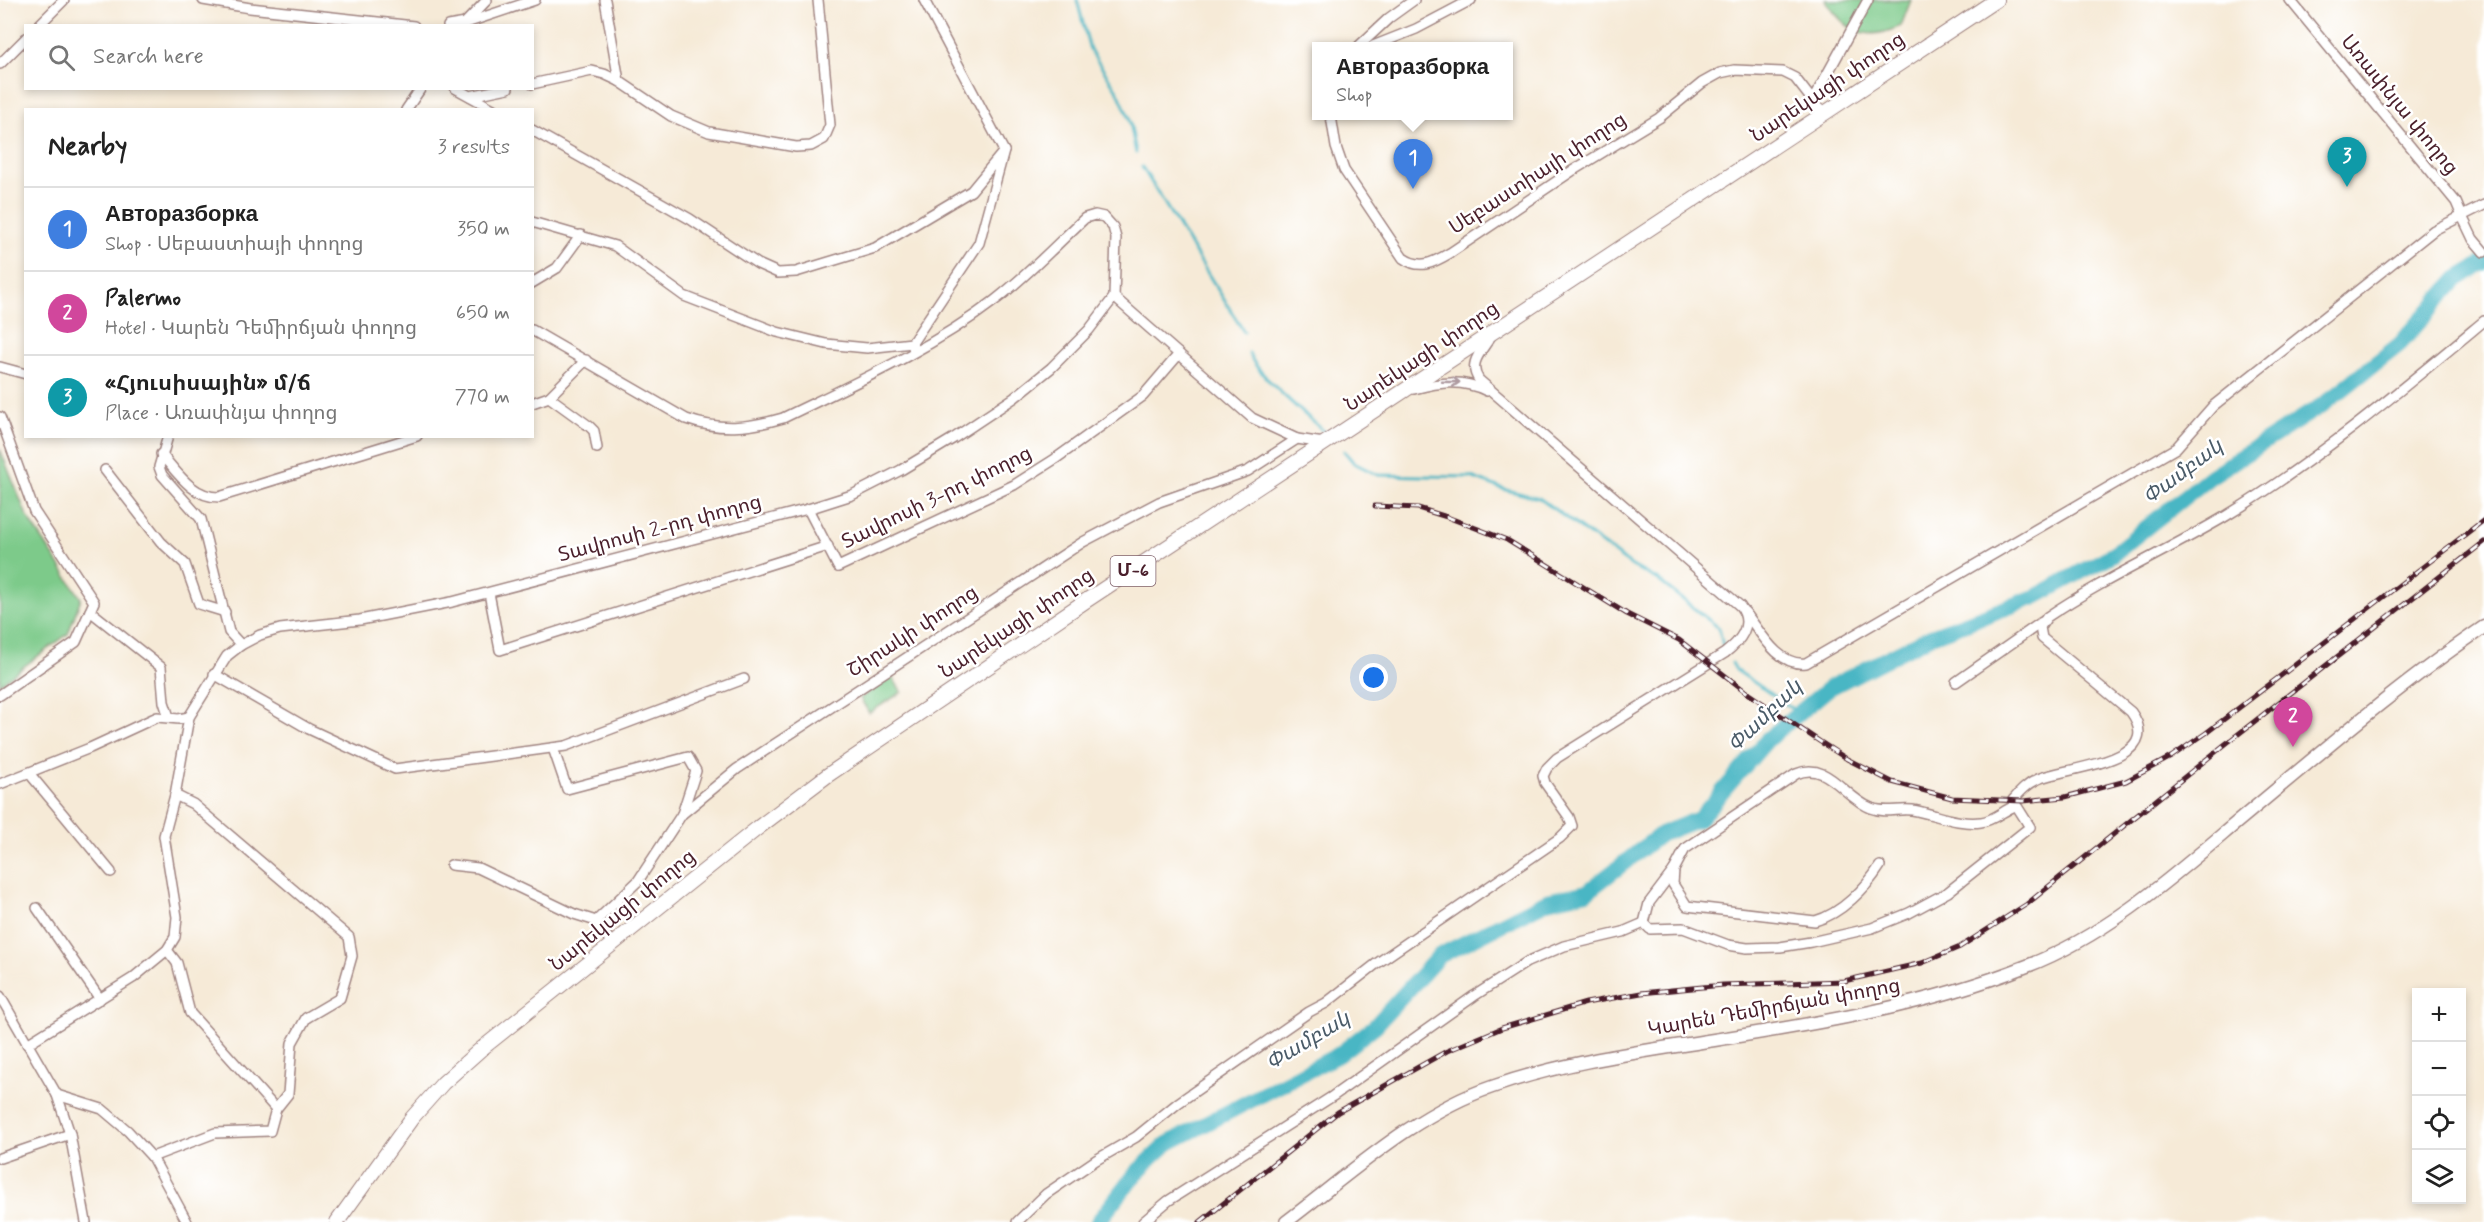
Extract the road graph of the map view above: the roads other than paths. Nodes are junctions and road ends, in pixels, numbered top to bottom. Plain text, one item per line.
1 (64, 0) edge
2 (203, 0) edge
3 (487, 0) edge
4 (535, 0) edge
5 (605, 0) edge
6 (818, 0) edge
7 (924, 0) edge
8 (1414, 0) edge
9 (1471, 0) edge
10 (1868, 0) edge
11 (1995, 0) edge
12 (2290, 0) edge
13 (40, 24) edge
14 (396, 24) edge
15 (464, 24) edge
16 (24, 40) edge
17 (1363, 42) edge
18 (1383, 42) edge
19 (0, 64) edge
20 (619, 81) junction
21 (534, 84) edge
22 (420, 90) edge
23 (459, 90) edge
24 (498, 90) edge
25 (470, 96) junction
26 (1813, 100) junction
27 (407, 108) edge
28 (491, 108) edge
29 (1823, 114) junction
30 (1332, 120) edge
31 (534, 131) edge
32 (1004, 151) junction
33 (2484, 205) edge
34 (2462, 216) junction
35 (534, 223) edge
36 (581, 235) junction
37 (2484, 252) edge
38 (534, 282) edge
39 (1114, 297) junction
40 (2484, 321) edge
41 (534, 331) edge
42 (1492, 334) junction
43 (913, 347) junction
44 (1179, 354) junction
45 (586, 360) junction
46 (0, 367) edge
47 (24, 373) edge
48 (1406, 391) junction
49 (1495, 395) junction
50 (549, 397) junction
51 (534, 402) edge
52 (0, 417) edge
53 (167, 438) edge
54 (411, 438) edge
55 (1297, 439) junction
56 (1328, 443) junction
57 (597, 448) dead end
58 (161, 454) junction
59 (105, 470) dead end
60 (808, 509) junction
61 (828, 546) junction
62 (489, 593) junction
63 (1743, 610) junction
64 (90, 611) junction
65 (225, 612) junction
66 (2042, 622) junction
67 (2484, 627) edge
68 (241, 645) junction
69 (214, 674) junction
70 (744, 679) dead end
71 (1956, 682) dead end
72 (0, 695) edge
73 (169, 717) junction
74 (189, 717) junction
75 (553, 748) junction
76 (29, 773) junction
77 (0, 784) edge
78 (175, 795) junction
79 (2015, 806) junction
80 (682, 814) junction
81 (451, 865) dead end
82 (1880, 866) dead end
83 (1674, 870) junction
84 (111, 872) dead end
85 (37, 908) dead end
86 (596, 921) junction
87 (1644, 923) junction
88 (613, 945) junction
89 (167, 950) junction
90 (0, 996) edge
91 (100, 999) junction
92 (27, 1044) junction
93 (57, 1095) junction
94 (276, 1109) junction
95 (70, 1134) junction
96 (152, 1157) junction
97 (0, 1158) edge
98 (341, 1220) edge
99 (86, 1222) edge
100 (187, 1222) edge
101 (1017, 1222) edge
102 (1143, 1222) edge
103 (1286, 1222) edge

1 - 13 street
2 - 14 street
3 - 15 street
4 - 15 street
5 - 20 street
6 - 20 street
7 - 32 street
8 - 17 street
9 - 18 street
10 - 26 street
11 - 29 highway, Նարեկացի փողոց / Մ-6
12 - 34 street, Առափնյա փողոց
16 - 19 street
20 - 21 street
22 - 27 street
23 - 25 street
24 - 25 street
25 - 28 street
26 - 29 street, Սեբաստիայի փողոց
26 - 30 street, Սեբաստիայի փողոց
29 - 42 highway, Նարեկացի փողոց / Մ-6
31 - 32 street
32 - 43 street
33 - 34 street
34 - 37 street, Առափնյա փողոց
34 - 63 street
35 - 36 street
36 - 38 street
36 - 43 street
39 - 43 street
39 - 44 street
39 - 60 street, Տավրոսի 2-րդ փողոց
40 - 66 street
41 - 45 street
42 - 48 highway, Նարեկացի փողոց / Մ-6
42 - 49 street
43 - 45 street
44 - 55 street
44 - 61 street, Տավրոսի 3-րդ փողոց
45 - 50 street
46 - 47 street
48 -> 49 street
48 - 56 highway, Նարեկացի փողոց / Մ-6
49 - 63 street
50 - 51 street
50 - 57 street
52 - 64 street
53 - 58 street
54 - 58 street
55 - 56 street
55 - 80 street, Շիրակի փողոց
56 - 88 highway, Նարեկացի փողոց / Մ-6
58 - 65 street
59 - 65 street
60 - 61 street, Տավրոսի 3-րդ փողոց
60 - 62 street, Տավրոսի 2-րդ փողոց
61 - 62 street, Տավրոսի 3-րդ փողոց
62 - 68 street, Տավրոսի 2-րդ փողոց
63 - 101 street
64 - 72 street
64 - 73 street
65 - 68 street
66 - 71 street
66 - 79 street
67 - 103 main road, Կարեն Դեմիրճյան փողոց
68 - 69 street, Տավրոսի 2-րդ փողոց
69 - 74 street, Տավրոսի 2-րդ փողոց
69 - 75 street
70 - 75 street
73 - 74 street
73 - 76 street
74 - 78 street, Տավրոսի 2-րդ փողոց
75 - 80 street
76 - 77 street
76 - 84 street
78 - 89 street, Տավրոսի 2-րդ փողոց
78 - 94 street
79 - 83 street
79 - 87 street
80 - 86 street, Շիրակի փողոց
81 - 86 street
82 - 83 street
83 - 87 street
85 - 91 street
86 - 88 street
87 - 102 street
88 - 98 highway, Նարեկացի փողոց / Մ-6
89 - 91 street
89 - 94 street
90 - 92 street
91 - 92 street
92 - 93 street
93 - 95 street
93 - 96 street
94 - 96 street
95 - 97 street
95 - 99 street
96 - 100 street

